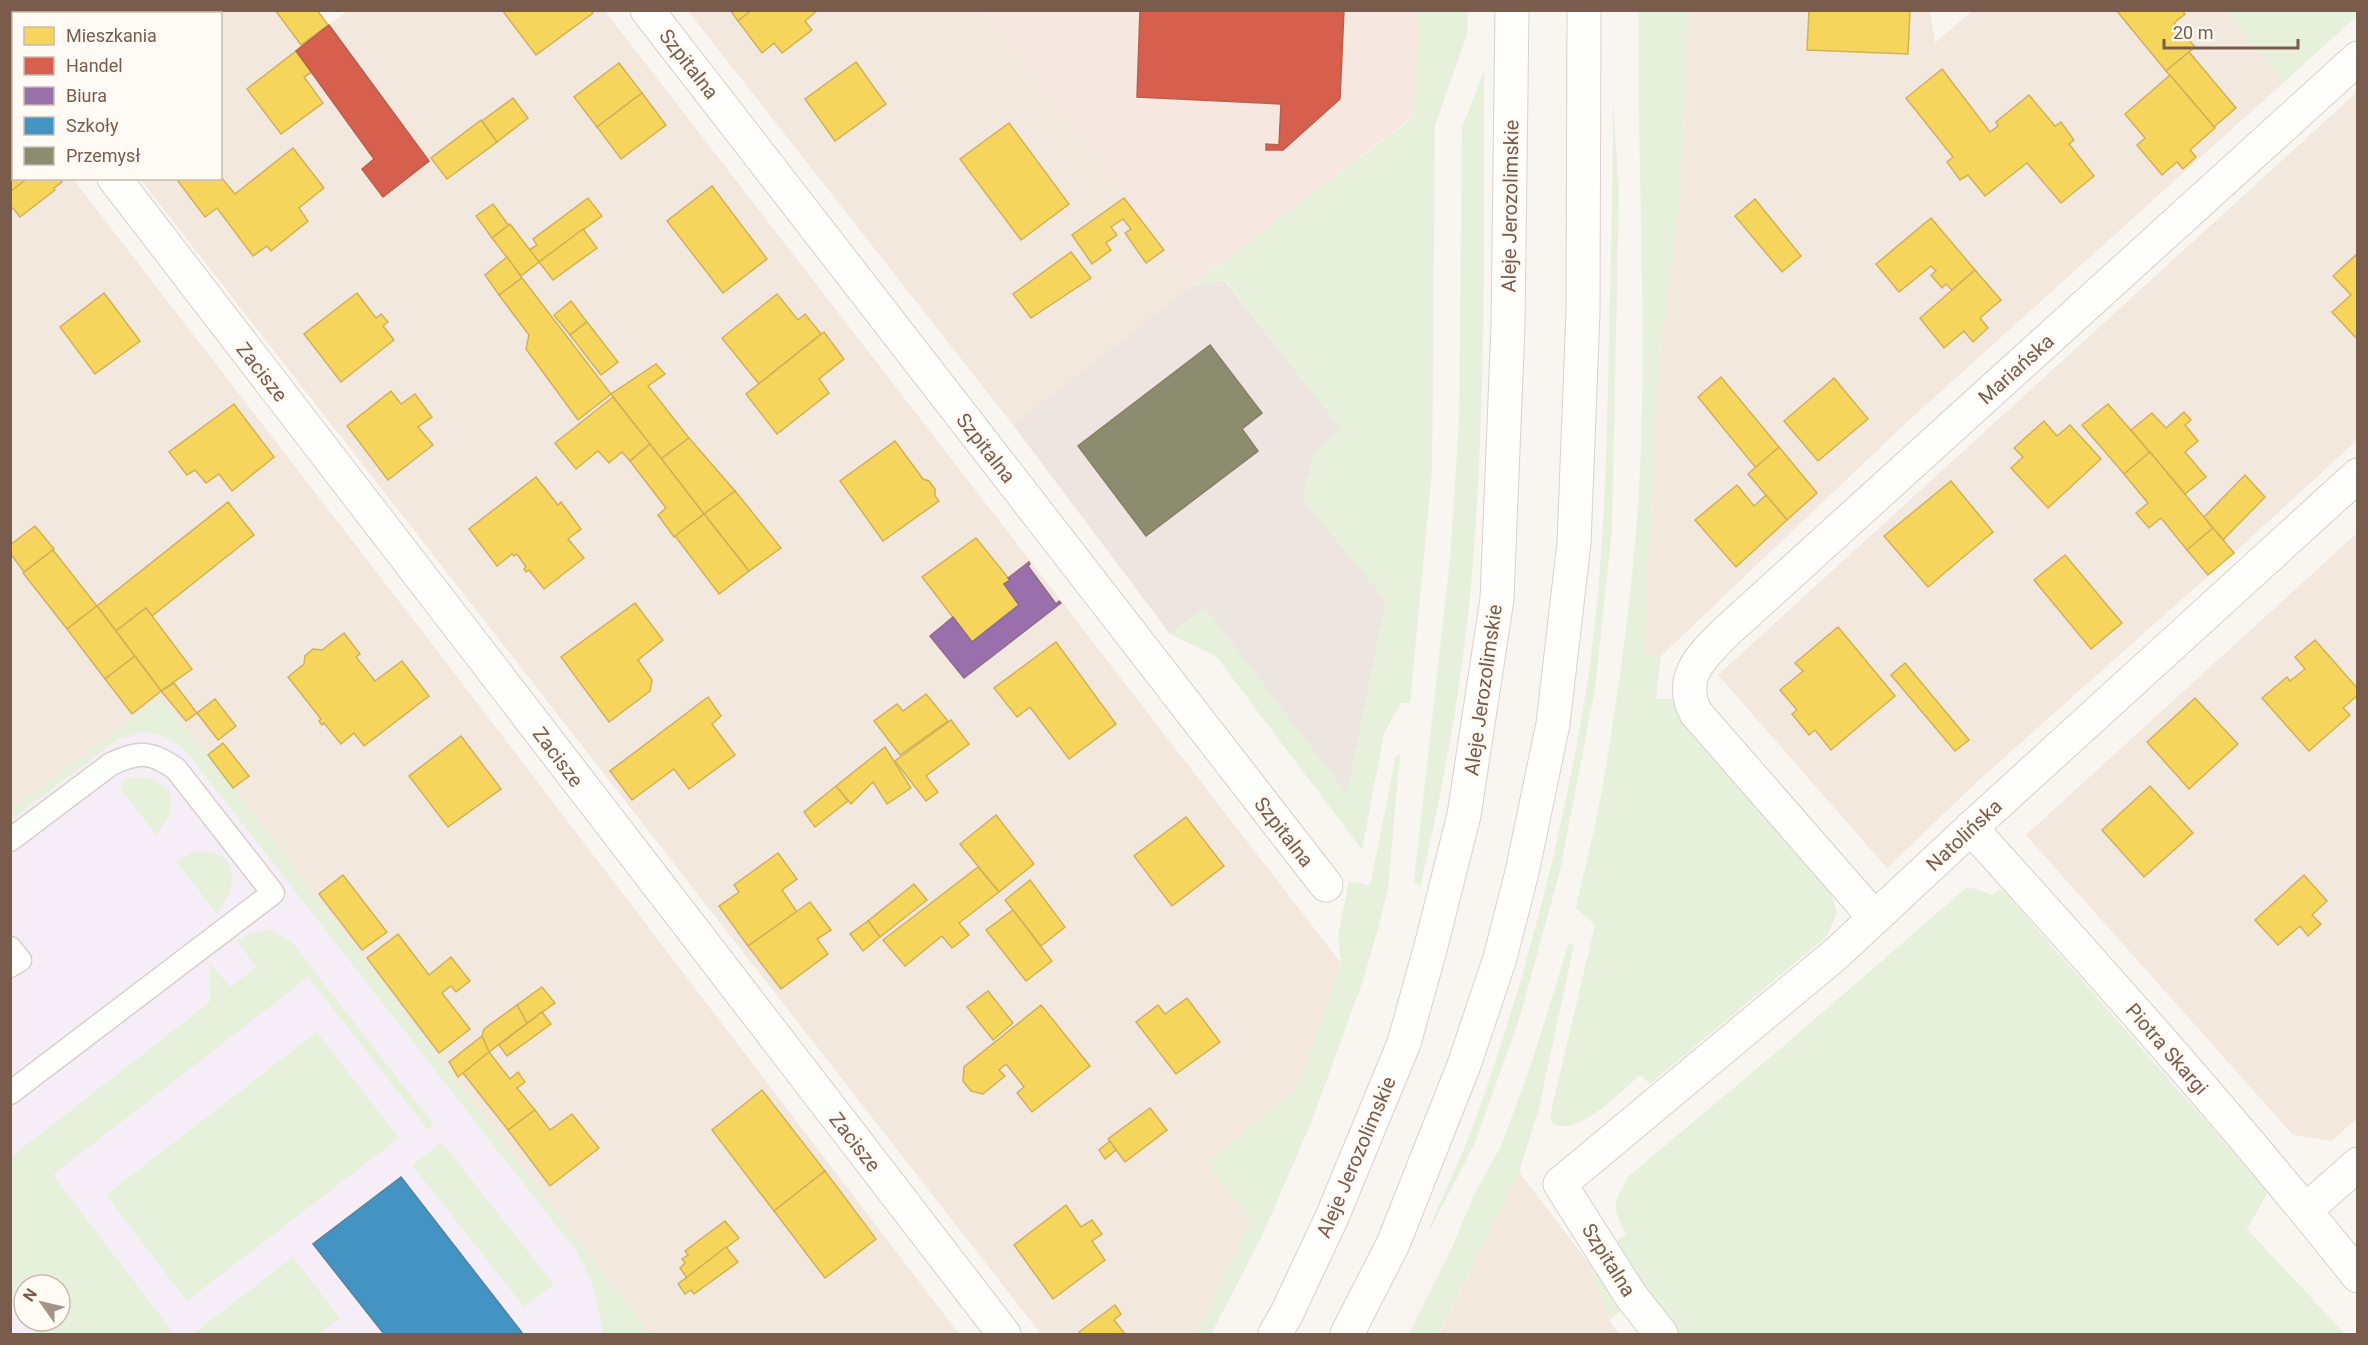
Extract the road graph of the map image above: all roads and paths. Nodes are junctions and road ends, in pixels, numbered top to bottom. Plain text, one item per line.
1 (647, 10) edge
2 (1512, 10) edge
3 (1584, 10) edge
4 (2358, 58) edge
5 (116, 180) edge
6 (2358, 475) edge
7 (1971, 828) junction
8 (10, 840) edge
9 (1326, 885) dead end
10 (1874, 917) junction
11 (10, 1093) edge
12 (2358, 1164) edge
13 (1560, 1184) joint
14 (2306, 1210) junction
15 (2358, 1275) edge
16 (1004, 1335) edge
17 (1275, 1335) edge
18 (1347, 1335) edge
19 (1661, 1335) edge

1 - 9 street, Szpitalna
2 - 17 street, Aleje Jerozolimskie
3 - 18 street
4 - 10 street, Mariańska
5 - 16 street, Zacisze
6 - 7 street, Natolińska
7 - 10 street, Natolińska
7 - 14 street, Piotra Skargi
8 - 11 lane
10 - 13 street, Natolińska
12 - 14 street
13 - 19 street, Szpitalna
14 - 15 street, Piotra Skargi

